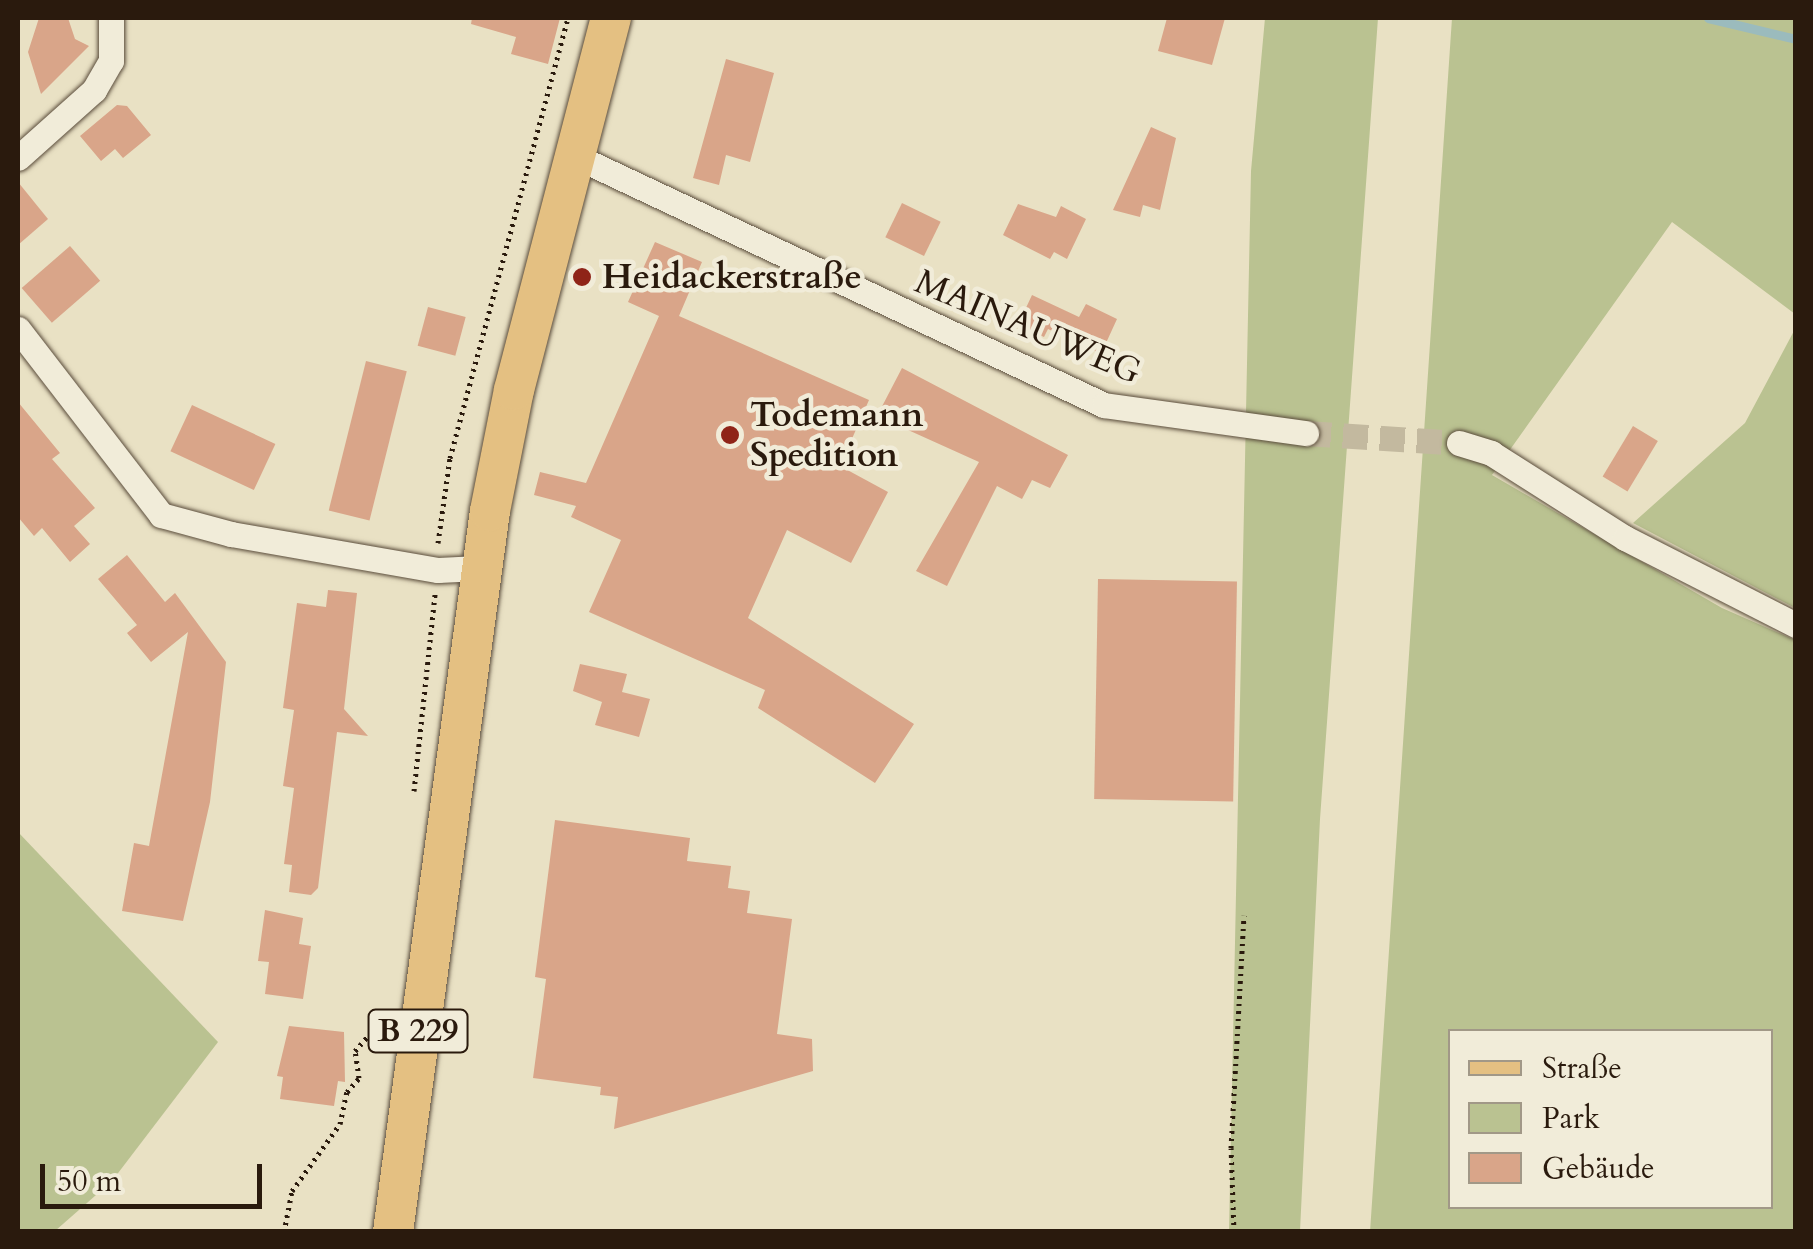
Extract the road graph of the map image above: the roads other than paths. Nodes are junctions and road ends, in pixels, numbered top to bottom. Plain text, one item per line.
1 (110, 18) edge
2 (612, 18) edge
3 (575, 156) junction
4 (18, 158) edge
5 (18, 329) edge
6 (1306, 432) tunnel mouth
7 (1459, 443) tunnel mouth
8 (480, 568) junction
9 (1796, 626) edge
10 (393, 1232) edge

1 - 4 street
2 - 3 main road, B 229
3 - 6 street, MAINAUWEG
3 - 8 main road, B 229
5 - 8 street
7 - 9 street
8 - 10 main road, B 229

